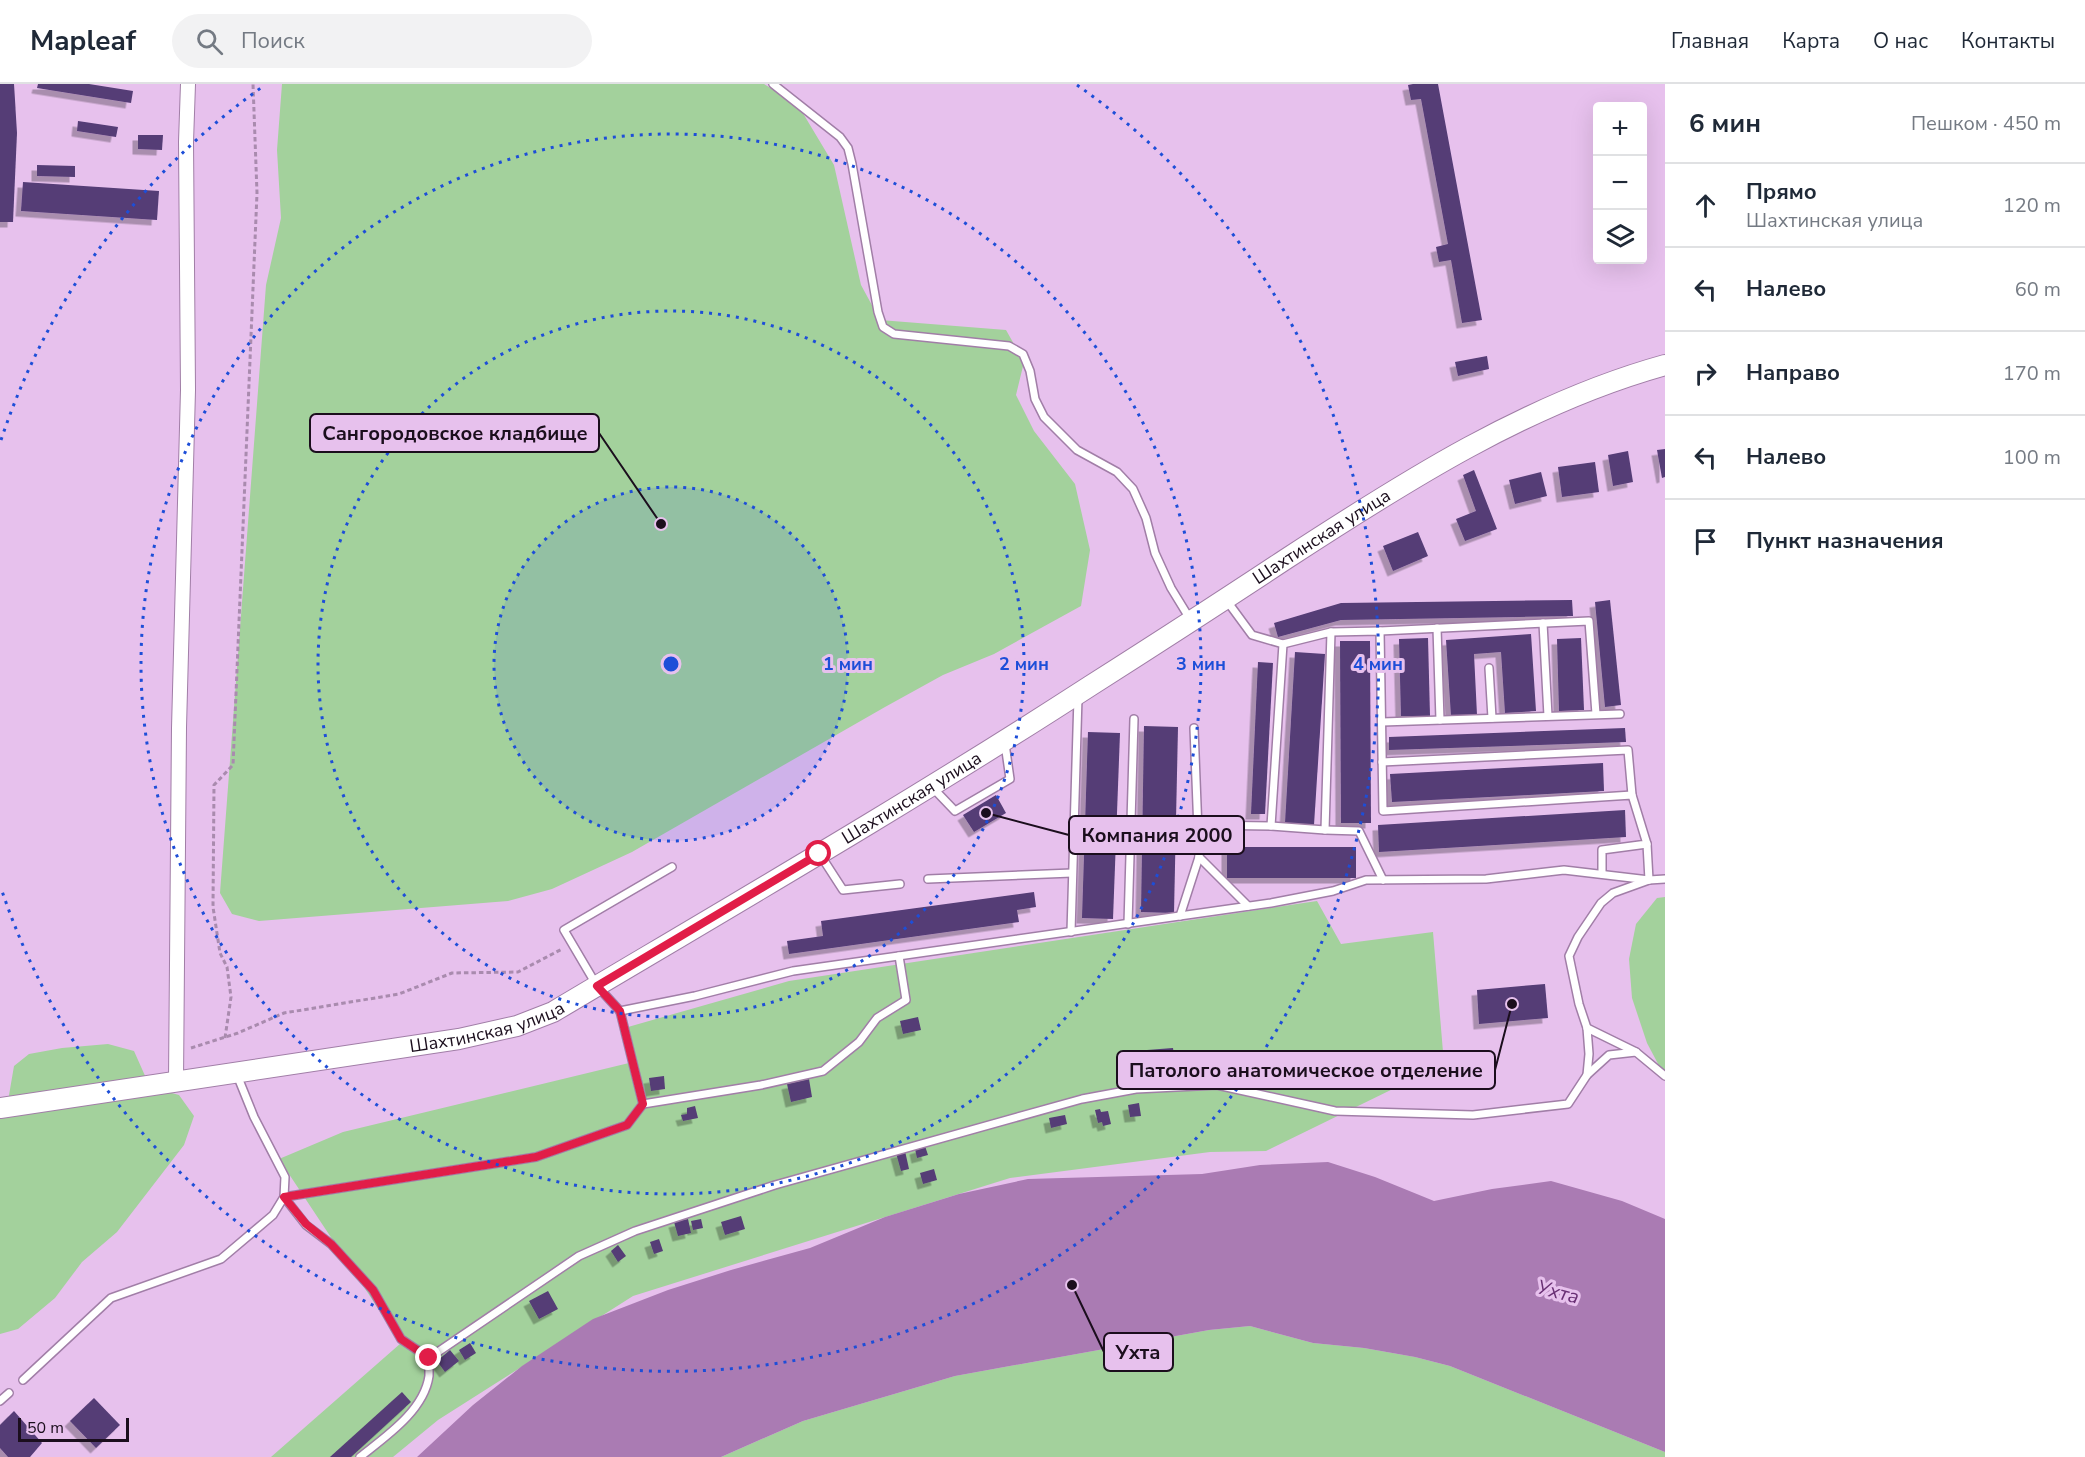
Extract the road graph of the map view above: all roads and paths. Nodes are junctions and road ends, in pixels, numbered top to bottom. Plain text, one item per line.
1 (188, 84) edge
2 (253, 84) edge
3 (774, 84) edge
4 (1665, 364) edge
5 (1225, 598) junction
6 (1191, 621) junction
7 (1544, 623) junction
8 (1437, 628) junction
9 (1380, 630) junction
10 (1331, 632) junction
11 (1283, 644) junction
12 (1489, 668) dead end
13 (1078, 694) junction
14 (1596, 714) junction
15 (1620, 714) dead end
16 (1548, 716) junction
17 (1492, 718) junction
18 (1134, 719) dead end
19 (1440, 720) junction
20 (1382, 722) junction
21 (1194, 728) dead end
22 (1004, 740) junction
23 (1382, 762) junction
24 (932, 787) junction
25 (1632, 795) junction
26 (1198, 825) junction
27 (1271, 826) junction
28 (1325, 830) junction
29 (1647, 844) junction
30 (819, 854) junction
31 (1199, 857) junction
32 (672, 867) dead end
33 (1072, 873) junction
34 (1602, 874) junction
35 (928, 879) dead end
36 (1665, 879) edge
37 (1383, 880) junction
38 (1649, 880) junction
39 (900, 884) dead end
40 (1248, 906) junction
41 (1180, 916) junction
42 (1128, 924) junction
43 (1071, 932) junction
44 (572, 944) junction
45 (899, 956) junction
46 (597, 986) junction
47 (620, 1011) junction
48 (1587, 1028) junction
49 (225, 1038) junction
50 (177, 1052) junction
51 (1636, 1052) junction
52 (236, 1072) junction
53 (1587, 1075) junction
54 (1665, 1076) edge
55 (176, 1081) junction
56 (643, 1104) junction
57 (0, 1107) edge
58 (284, 1197) junction
59 (429, 1358) junction
60 (22, 1380) dead end
61 (9, 1393) dead end
62 (0, 1401) edge
63 (360, 1457) edge

1 - 50 street
2 - 49 path
3 - 6 lane
4 - 5 street, Шахтинская улица
5 - 6 street, Шахтинская улица
5 - 11 lane
6 - 13 street, Шахтинская улица
7 - 8 lane
7 - 14 lane
7 - 16 lane
8 - 9 lane
8 - 19 lane
9 - 10 lane
9 - 20 lane
10 - 11 lane
10 - 28 lane
11 - 27 lane
12 - 17 lane
13 - 22 street, Шахтинская улица
13 - 33 lane
14 - 15 lane
14 - 16 lane
16 - 17 lane
17 - 19 lane
18 - 42 lane
19 - 20 lane
20 - 23 lane
21 - 26 lane
22 - 24 street, Шахтинская улица
22 - 24 lane
23 - 25 lane
23 - 25 lane
24 - 30 street, Шахтинская улица
25 - 29 lane
26 - 27 lane
26 - 31 lane
27 - 28 lane
28 - 37 lane
29 - 34 lane
29 - 38 lane
30 - 39 lane
30 - 46 street, Шахтинская улица
31 - 40 lane
31 - 41 lane
32 - 44 lane
33 - 35 lane
33 - 43 lane
34 - 37 lane
34 - 38 lane
36 - 38 lane
37 - 40 lane
38 - 48 lane
40 - 41 lane
41 - 42 lane
42 - 43 lane
43 - 45 lane
44 - 46 lane
44 - 49 path
45 - 47 lane
45 - 56 lane
46 - 47 lane
46 - 52 street, Шахтинская улица
47 - 56 lane
48 - 51 lane
48 - 53 lane
49 - 50 path
50 - 55 street
51 - 53 lane
51 - 54 lane
52 - 55 street, Шахтинская улица
52 - 58 lane
53 - 59 lane
55 - 57 street, Шахтинская улица
56 - 58 lane
58 - 59 lane
58 - 60 lane
59 - 63 lane
61 - 62 lane

